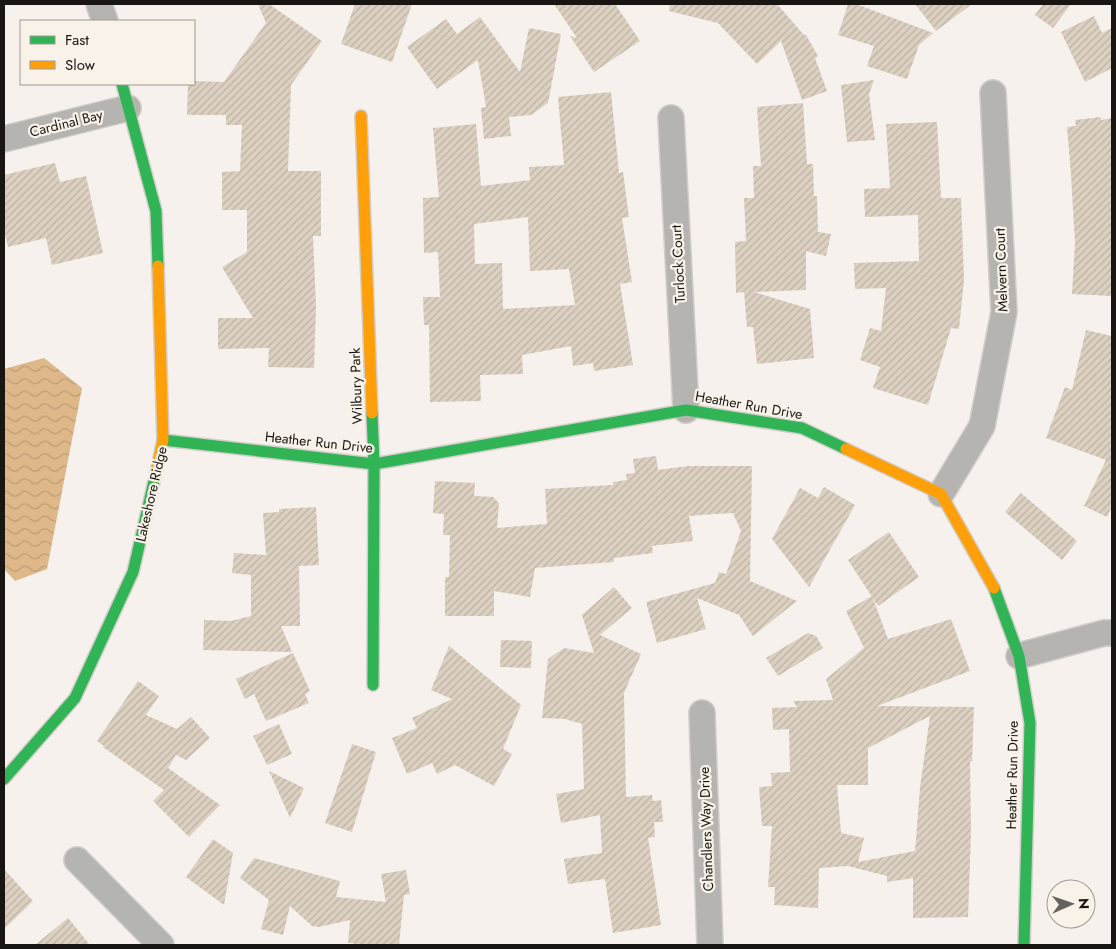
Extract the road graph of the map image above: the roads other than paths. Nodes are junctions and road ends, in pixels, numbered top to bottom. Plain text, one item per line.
1 (99, 4) edge
2 (105, 20) edge
3 (122, 85) edge
4 (993, 94) dead end
5 (128, 108) junction
6 (361, 116) dead end
7 (670, 118) dead end
8 (4, 139) edge
9 (686, 410) junction
10 (164, 440) junction
11 (374, 464) junction
12 (941, 494) junction
13 (1112, 633) edge
14 (1019, 656) junction
15 (373, 685) dead end
16 (702, 713) dead end
17 (4, 779) edge
18 (77, 860) dead end
19 (161, 945) edge
20 (710, 945) edge
21 (1024, 945) edge

1 - 2 street
3 - 5 street, Lakeshore Ridge
4 - 12 street, Melvern Court
5 - 8 street, Cardinal Bay
5 - 10 street, Lakeshore Ridge
6 - 11 street, Wilbury Park
7 - 9 street, Turlock Court
9 - 11 street, Heather Run Drive
9 - 12 street, Heather Run Drive
10 - 11 street, Heather Run Drive
10 - 17 street, Lakeshore Ridge
11 - 15 street, Wilbury Park
12 - 14 street, Heather Run Drive
13 - 14 street
14 - 21 street, Heather Run Drive
16 - 20 street, Chandlers Way Drive
18 - 19 street

